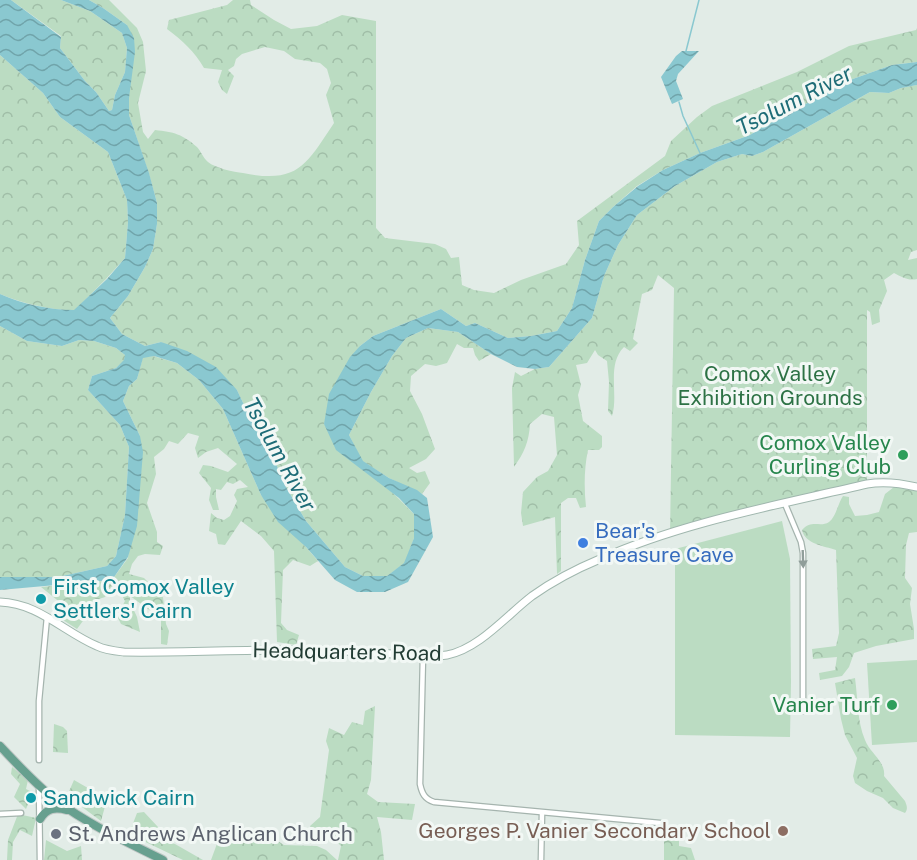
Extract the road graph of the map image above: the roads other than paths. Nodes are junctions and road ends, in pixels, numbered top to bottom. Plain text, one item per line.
1 (917, 487) edge
2 (785, 504) junction
3 (0, 602) edge
4 (47, 617) junction
5 (423, 656) junction
6 (803, 711) dead end
7 (0, 746) edge
8 (39, 760) dead end
9 (39, 787) junction
10 (71, 811) junction
11 (21, 813) dead end
12 (542, 813) junction
13 (0, 814) edge
14 (40, 819) junction
15 (660, 823) dead end
16 (40, 860) edge
17 (163, 860) edge
18 (541, 860) edge

1 - 2 main road, Headquarters Road
2 - 5 main road, Headquarters Road
2 -> 6 street
3 - 4 main road, Headquarters Road
4 - 5 main road, Headquarters Road
4 - 8 street
5 - 12 street
7 - 9 main road
9 - 10 main road
9 - 14 street
10 - 14 main road
10 - 17 main road
11 - 13 street
12 - 15 street
12 - 18 street
14 - 16 street

